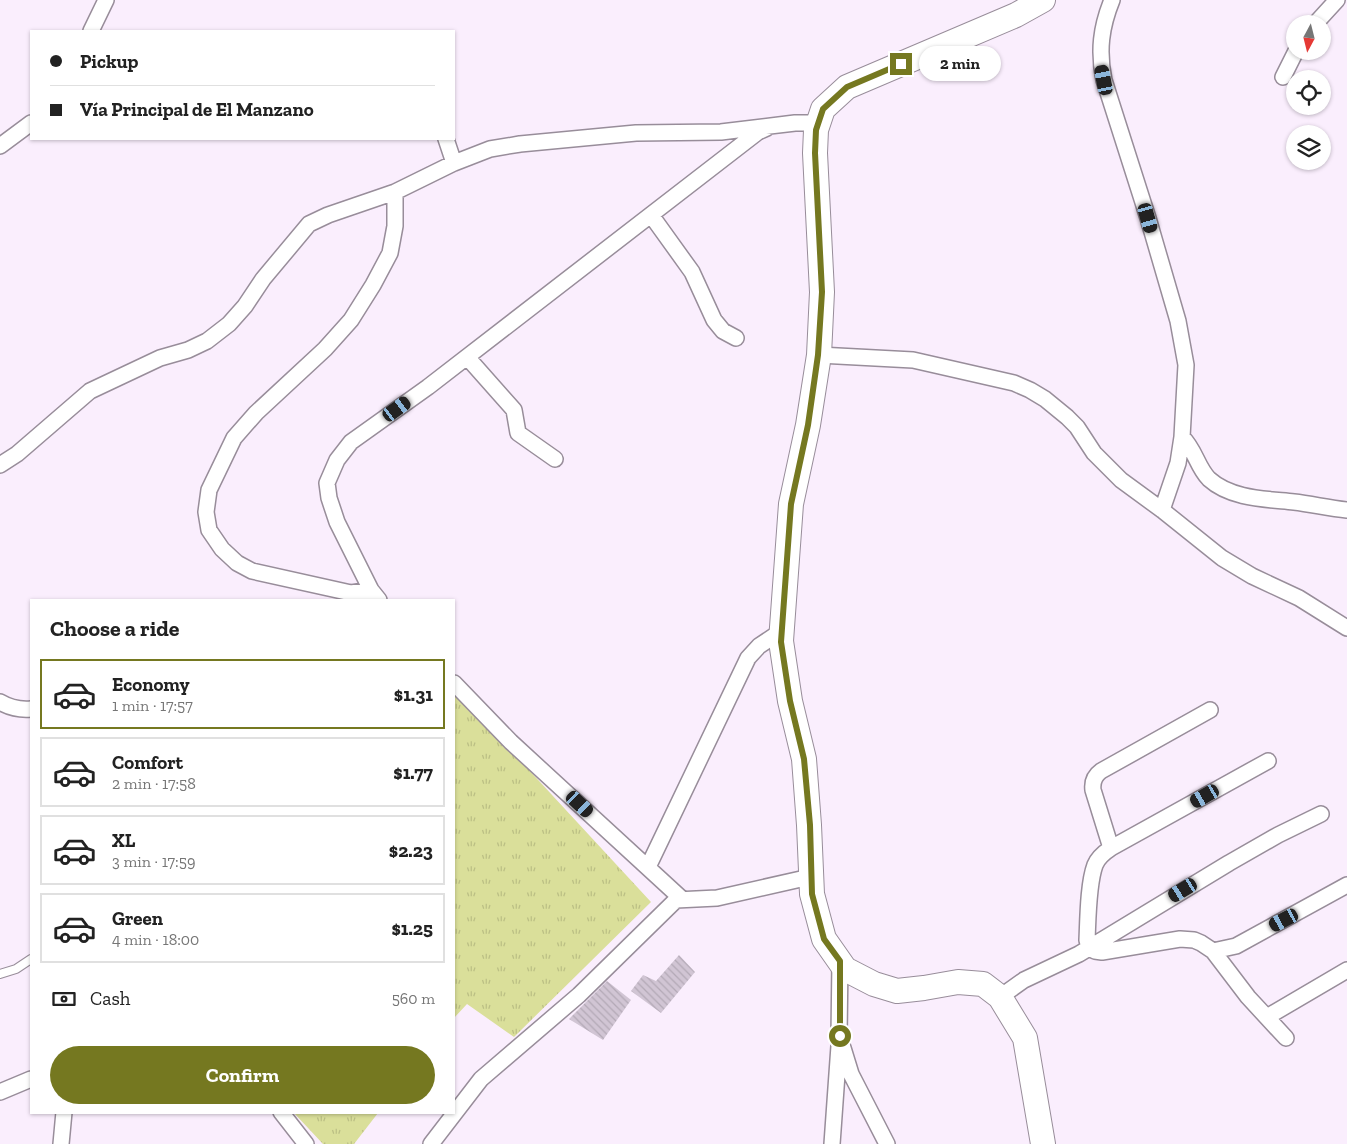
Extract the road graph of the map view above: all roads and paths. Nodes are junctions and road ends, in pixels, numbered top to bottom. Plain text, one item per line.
1 (1043, 0) edge
2 (1112, 0) edge
3 (1337, 0) edge
4 (107, 1) edge
5 (1324, 15) edge
6 (92, 30) edge
7 (1292, 60) edge
8 (1283, 77) dead end
9 (819, 123) junction
10 (30, 124) edge
11 (773, 125) junction
12 (446, 140) edge
13 (0, 146) edge
14 (454, 163) junction
15 (396, 192) junction
16 (651, 215) junction
17 (736, 338) dead end
18 (818, 355) junction
19 (466, 357) junction
20 (1182, 437) junction
21 (555, 459) dead end
22 (0, 465) edge
23 (1162, 510) junction
24 (1347, 510) edge
25 (375, 595) edge
26 (1347, 628) edge
27 (781, 642) junction
28 (455, 684) edge
29 (0, 702) edge
30 (30, 709) edge
31 (1210, 710) dead end
32 (1268, 760) dead end
33 (1321, 814) dead end
34 (1111, 848) junction
35 (648, 867) junction
36 (1347, 885) edge
37 (812, 894) junction
38 (683, 900) junction
39 (1089, 948) junction
40 (1212, 951) junction
41 (30, 961) edge
42 (840, 961) junction
43 (1347, 970) edge
44 (0, 974) edge
45 (1000, 996) junction
46 (1267, 1017) junction
47 (840, 1036) junction
48 (1286, 1038) dead end
49 (30, 1079) edge
50 (0, 1092) edge
51 (455, 1113) edge
52 (64, 1114) edge
53 (283, 1114) edge
54 (454, 1114) edge
55 (443, 1128) junction
56 (61, 1144) edge
57 (306, 1144) edge
58 (431, 1144) edge
59 (447, 1144) edge
60 (832, 1144) edge
61 (887, 1144) edge
62 (1043, 1144) edge

1 - 9 main road
2 - 20 street
3 - 5 street
4 - 6 street
7 - 8 street
9 - 11 street
9 - 18 main road
10 - 13 street
11 - 14 street
11 - 16 street
12 - 14 street
14 - 15 street
15 - 22 street
15 - 25 street
16 - 17 street
16 - 19 street
18 - 23 street
18 - 27 main road
19 - 21 street
19 - 25 street
20 - 23 street
20 - 24 street
23 - 26 street
27 - 35 street
27 - 37 main road
28 - 35 street
29 - 30 street
31 - 34 street
32 - 34 street
33 - 39 street
34 - 39 street
35 - 38 street
36 - 40 street
37 - 38 street
37 - 42 main road
38 - 51 street
39 - 40 street
39 - 45 street
40 - 46 street
41 - 44 lane
42 - 45 main road
42 - 47 street
43 - 46 street
45 - 62 main road
46 - 48 street
47 - 60 street
47 - 61 street
49 - 50 street
52 - 56 street
53 - 57 street
54 - 55 street
55 - 58 street
55 - 59 street

